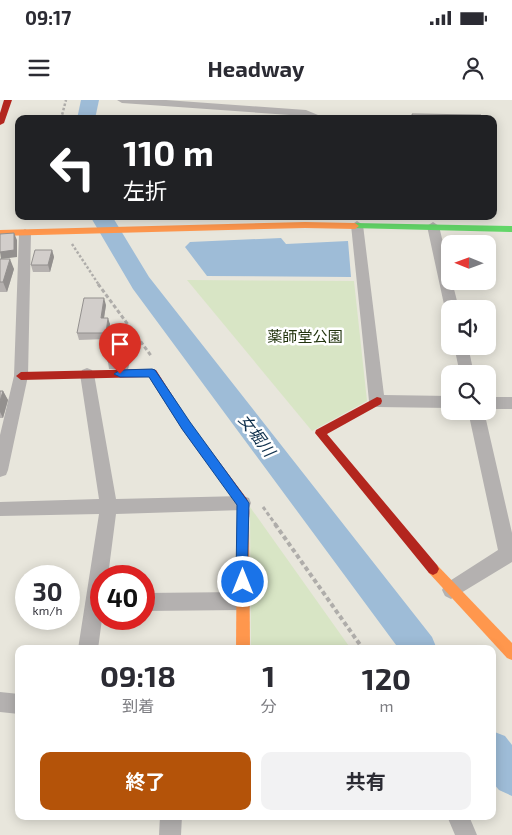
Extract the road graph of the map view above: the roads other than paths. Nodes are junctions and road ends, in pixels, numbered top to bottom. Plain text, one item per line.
1 (8, 100) edge
2 (122, 100) edge
3 (303, 100) edge
4 (312, 100) edge
5 (306, 113) junction
6 (310, 115) edge
7 (0, 123) edge
8 (331, 221) edge
9 (357, 225) junction
10 (433, 226) junction
11 (512, 229) edge
12 (0, 233) edge
13 (25, 233) junction
14 (450, 300) edge
15 (87, 374) junction
16 (22, 376) junction
17 (377, 401) junction
18 (441, 402) edge
19 (496, 403) edge
20 (512, 403) edge
21 (478, 420) edge
22 (0, 470) edge
23 (243, 503) junction
24 (109, 506) junction
25 (0, 509) edge
26 (510, 554) edge
27 (102, 565) edge
28 (451, 590) junction
29 (242, 601) junction
30 (155, 602) edge
31 (92, 630) edge
32 (89, 645) edge
33 (243, 645) edge
34 (512, 653) edge
35 (0, 702) edge
36 (15, 704) edge
37 (171, 820) edge
38 (460, 820) edge
39 (170, 835) edge
40 (466, 835) edge

1 - 7 street
2 - 5 street
3 - 5 street
4 - 5 street
5 - 6 street
8 - 9 street
8 - 13 street
9 - 10 street
9 - 17 street
10 - 11 street
10 - 14 street
12 - 13 street
13 - 16 street
15 - 16 street
15 - 23 street
15 - 24 street
16 - 22 street
17 - 18 street
17 - 28 street
19 - 20 street
21 - 26 street
23 - 24 street
23 - 29 street
24 - 25 street
24 - 27 street
26 - 28 street
28 - 34 street
29 - 30 street
29 - 33 street
31 - 32 street
35 - 36 street
37 - 39 street
38 - 40 street

